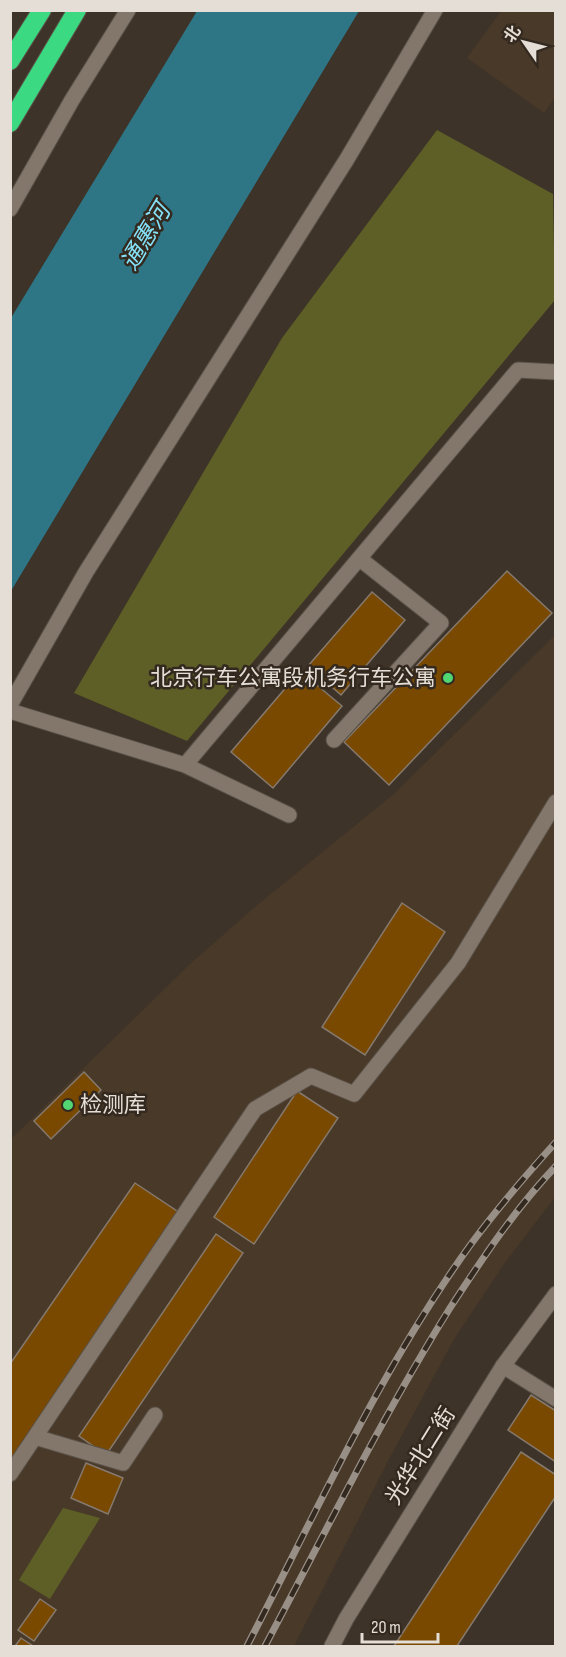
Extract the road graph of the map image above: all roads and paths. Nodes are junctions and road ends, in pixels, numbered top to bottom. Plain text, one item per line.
1 (42, 10) edge
2 (77, 10) edge
3 (128, 10) edge
4 (435, 10) edge
5 (10, 61) edge
6 (10, 123) edge
7 (10, 209) edge
8 (555, 372) edge
9 (360, 559) junction
10 (10, 705) edge
11 (10, 711) edge
12 (334, 740) dead end
13 (185, 765) junction
14 (555, 802) edge
15 (289, 815) dead end
16 (555, 1294) edge
17 (503, 1366) junction
18 (555, 1399) edge
19 (155, 1415) dead end
20 (35, 1437) junction
21 (10, 1474) edge
22 (332, 1647) edge

1 - 5 highway
2 - 6 highway
3 - 7 street
4 - 10 street
8 - 9 street
9 - 12 street
9 - 13 street
11 - 13 street
13 - 15 street
14 - 20 street
16 - 17 street, 光华北二街
17 - 18 street
17 - 22 street, 光华北二街
19 - 20 street
20 - 21 street

